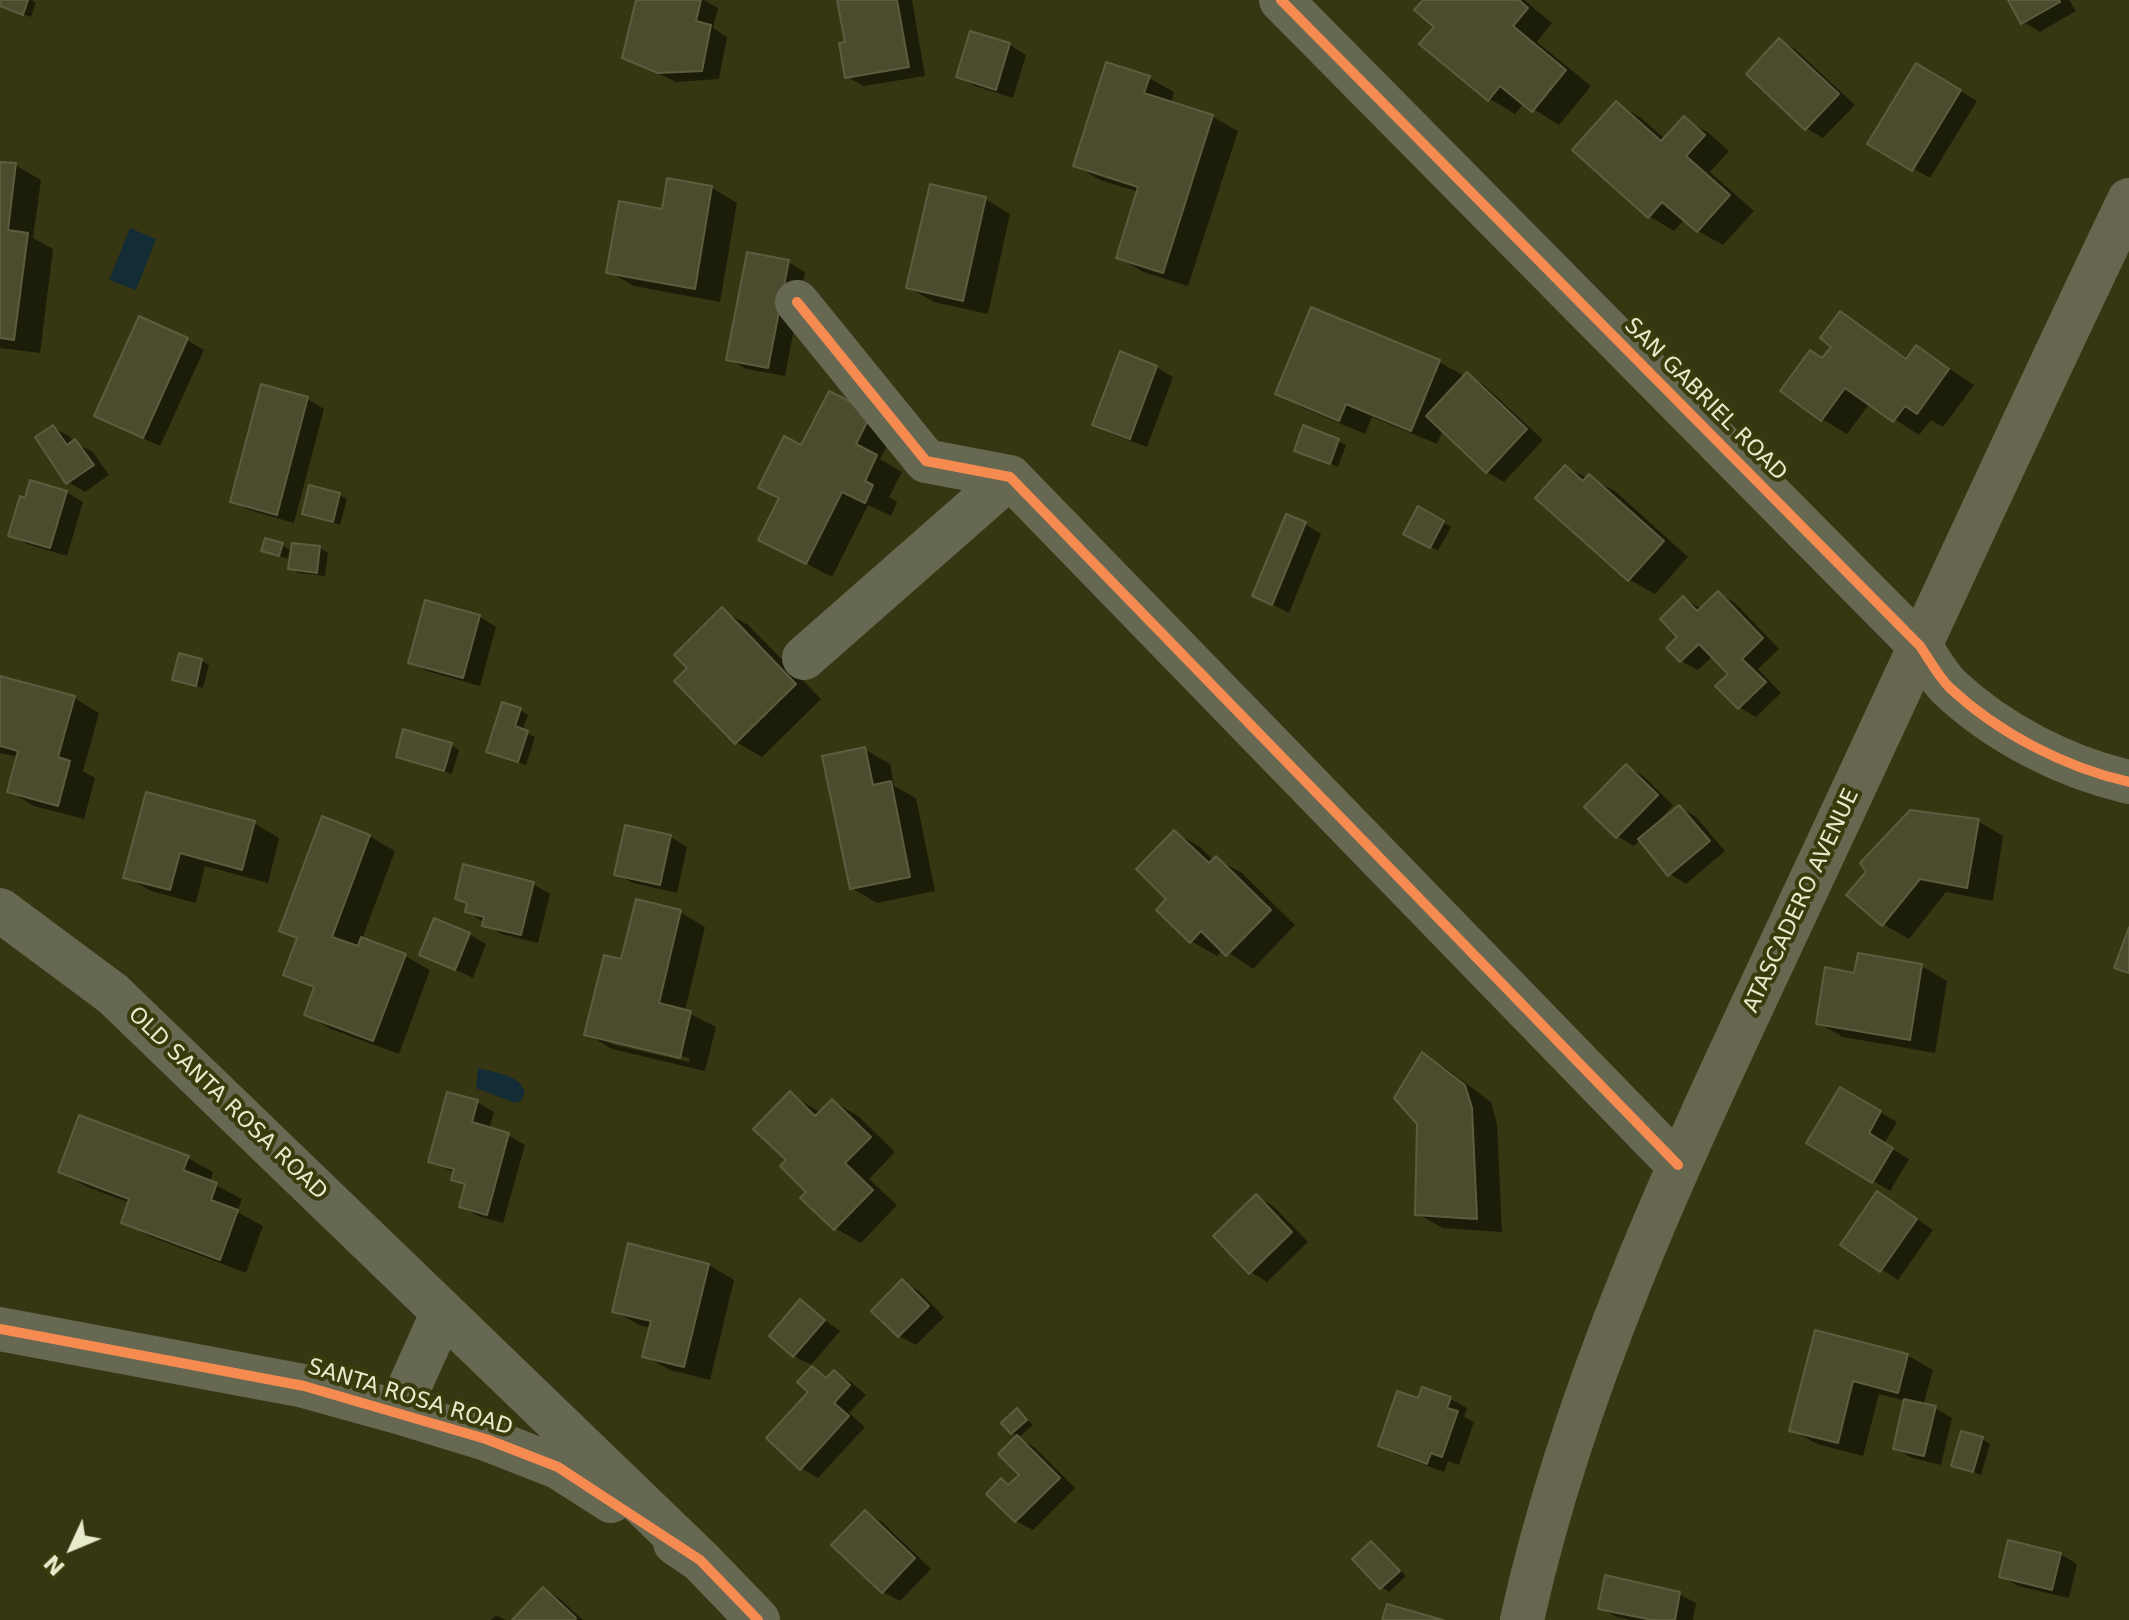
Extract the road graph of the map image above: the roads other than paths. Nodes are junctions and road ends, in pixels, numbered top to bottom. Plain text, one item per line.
1 (1281, 0) edge
2 (2129, 200) edge
3 (797, 302) dead end
4 (1010, 477) junction
5 (1920, 646) junction
6 (804, 658) dead end
7 (2129, 782) edge
8 (0, 910) edge
9 (1678, 1165) junction
10 (443, 1312) junction
11 (0, 1329) edge
12 (398, 1412) junction
13 (700, 1560) junction
14 (758, 1620) edge
15 (1522, 1620) edge

1 - 5 street, SAN GABRIEL ROAD
2 - 5 main road, ATASCADERO AVENUE
3 - 4 street
4 - 6 street
4 - 9 street
5 - 7 street, SAN GABRIEL ROAD
5 - 9 main road, ATASCADERO AVENUE
8 - 10 street, OLD SANTA ROSA ROAD
9 - 15 main road, ATASCADERO AVENUE
10 - 12 street
10 - 13 street, OLD SANTA ROSA ROAD
11 - 12 street, SANTA ROSA ROAD
12 - 13 street, SANTA ROSA ROAD
13 - 14 street, SANTA ROSA ROAD

